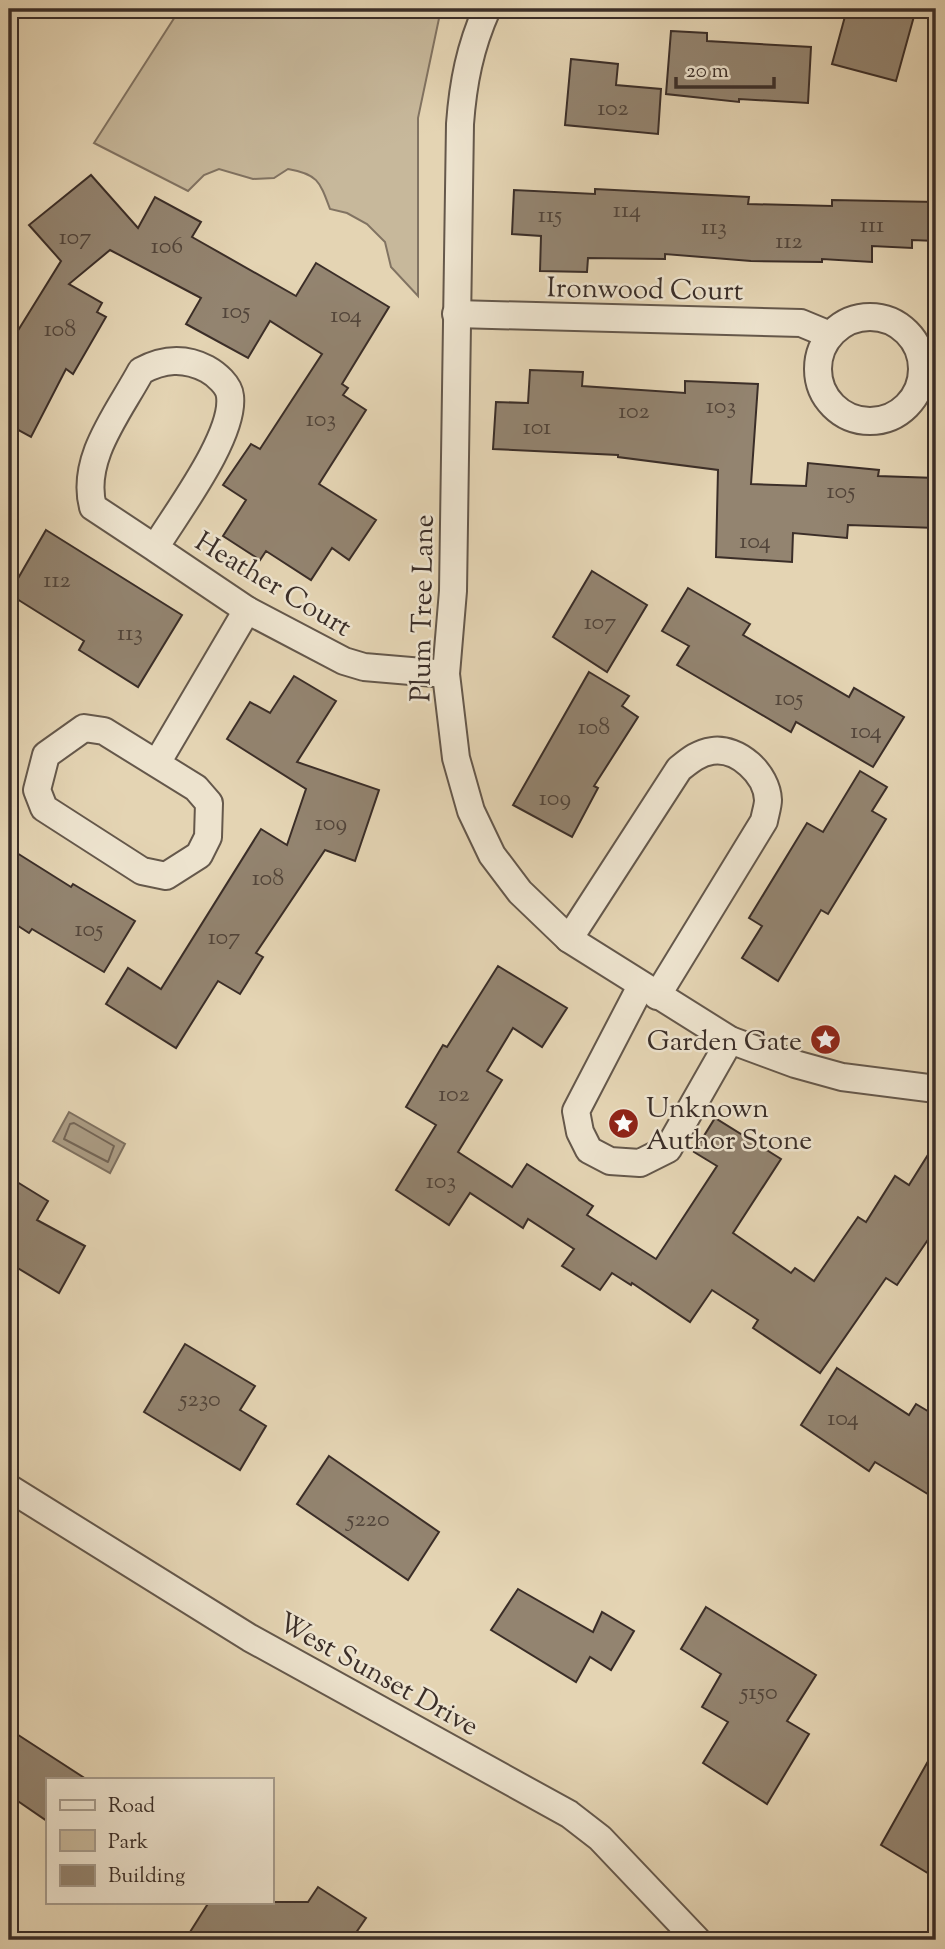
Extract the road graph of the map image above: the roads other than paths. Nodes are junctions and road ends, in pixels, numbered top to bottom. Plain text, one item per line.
1 (487, 9) edge
2 (456, 314) junction
3 (830, 335) dead end
4 (155, 548) junction
5 (247, 610) junction
6 (446, 674) junction
7 (157, 763) junction
8 (569, 939) junction
9 (649, 991) junction
10 (730, 1040) junction
11 (936, 1089) edge
12 (9, 1488) edge
13 (697, 1940) edge

1 - 2 street, Plum Tree Lane
2 - 3 street, Ironwood Court
2 - 6 street, Plum Tree Lane
4 - 4 street, Heather Court
4 - 5 street, Heather Court
5 - 6 street, Heather Court
5 - 7 street
6 - 8 street, Plum Tree Lane
7 - 7 street
8 - 9 street, Plum Tree Lane
8 - 9 street
9 - 10 street, Plum Tree Lane
9 - 10 street
10 - 11 street, Plum Tree Lane
12 - 13 street, West Sunset Drive

